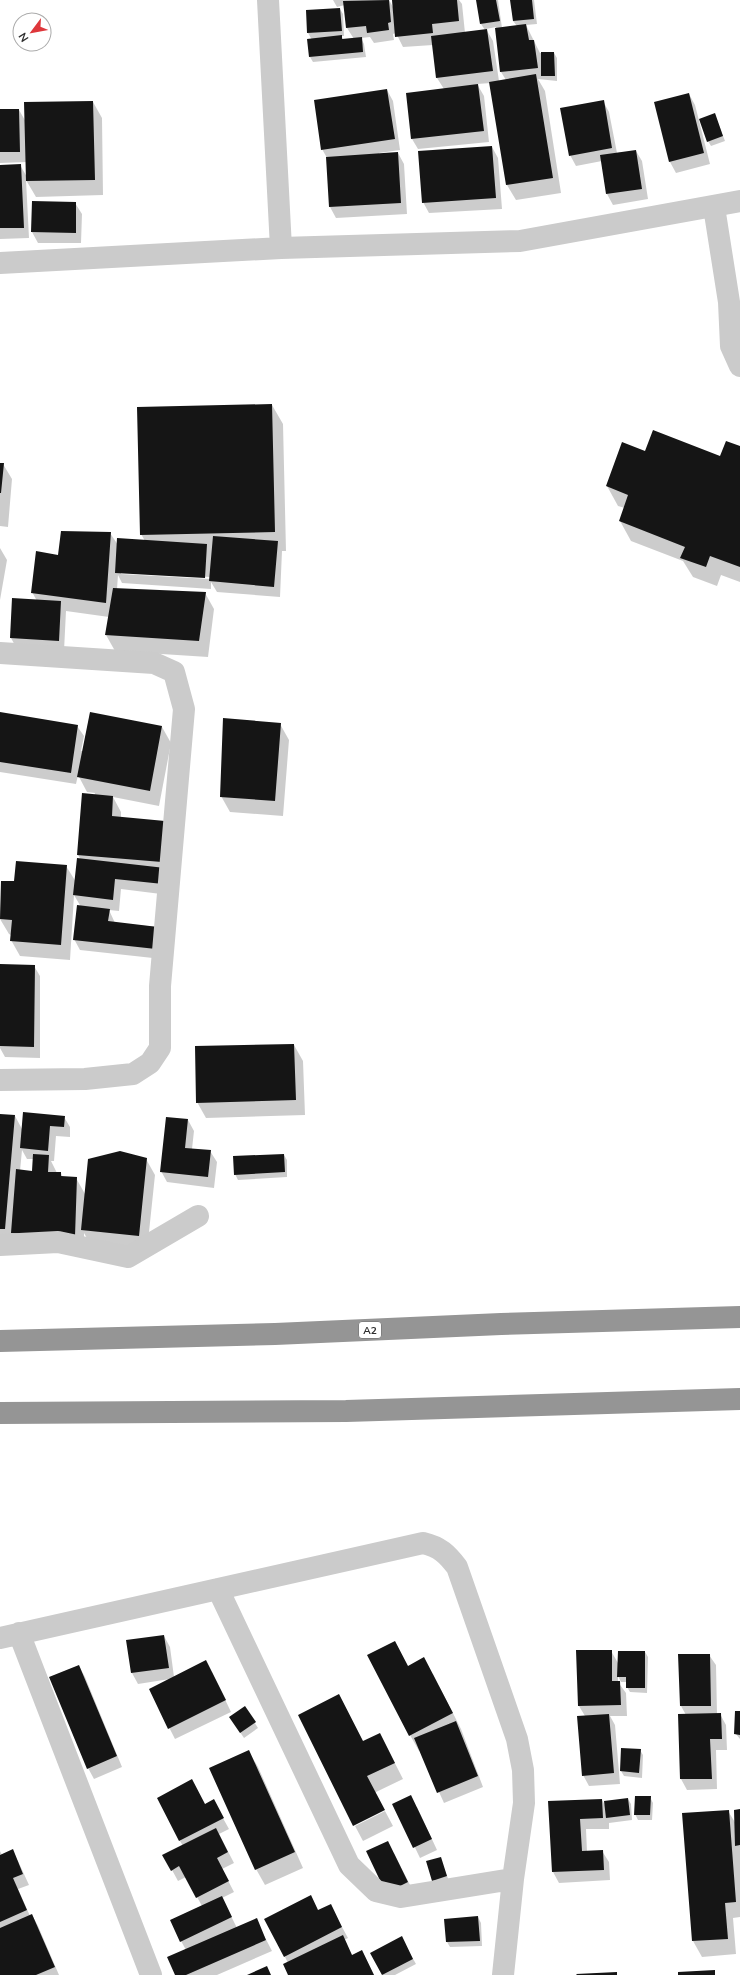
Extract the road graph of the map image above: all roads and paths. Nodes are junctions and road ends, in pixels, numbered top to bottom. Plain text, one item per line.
1 (268, 0) edge
2 (739, 204) edge
3 (714, 207) junction
4 (281, 248) junction
5 (0, 263) edge
6 (740, 366) edge
7 (0, 653) edge
8 (0, 1080) edge
9 (198, 1216) dead end
10 (0, 1245) edge
11 (740, 1318) edge
12 (0, 1341) edge
13 (740, 1399) edge
14 (0, 1413) edge
15 (218, 1589) junction
16 (10, 1635) edge
17 (513, 1879) junction
18 (151, 1975) edge
19 (503, 1975) edge

1 - 4 street
2 - 3 street
3 - 4 street
3 - 6 street
4 - 5 street
7 - 8 street
9 - 10 street
11 - 12 highway, A2
13 - 14 highway
15 - 16 street
15 - 17 street
15 - 17 street
16 - 18 street
17 - 19 street

